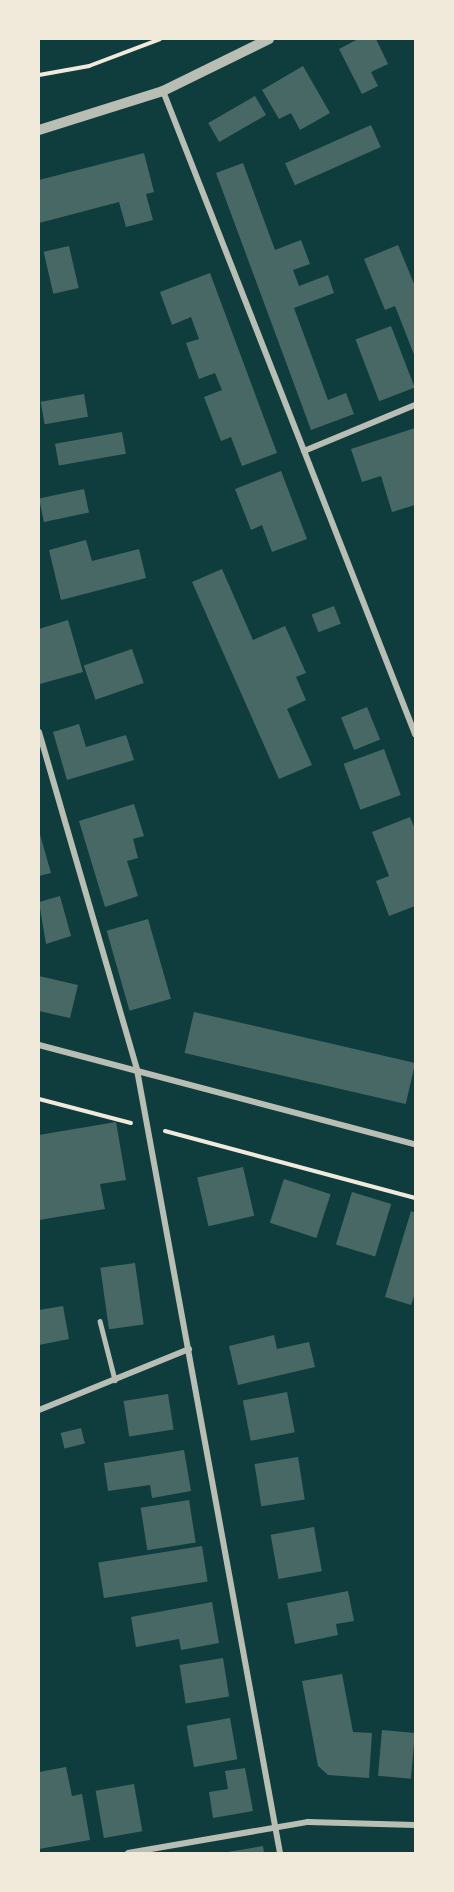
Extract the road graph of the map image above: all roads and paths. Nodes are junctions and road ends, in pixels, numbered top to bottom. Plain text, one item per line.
1 (160, 39) edge
2 (269, 39) edge
3 (39, 75) edge
4 (163, 91) junction
5 (39, 130) edge
6 (415, 405) edge
7 (304, 451) junction
8 (39, 732) edge
9 (415, 734) edge
10 (39, 1045) edge
11 (137, 1070) junction
12 (39, 1100) edge
13 (147, 1127) junction
14 (415, 1144) edge
15 (415, 1198) edge
16 (100, 1321) dead end
17 (189, 1349) junction
18 (115, 1380) junction
19 (39, 1410) edge
20 (415, 1825) edge
21 (275, 1826) junction
22 (128, 1853) edge
23 (280, 1853) edge

1 - 3 path
2 - 4 street
4 - 5 street
4 - 7 street
6 - 7 street
7 - 9 street
8 - 11 street
10 - 11 street
11 - 13 street
11 - 14 street
12 - 13 path
13 - 15 path
13 - 17 street
16 - 18 lane
17 - 18 street
17 - 21 street
18 - 19 street
20 - 21 street
21 - 22 street
21 - 23 street

